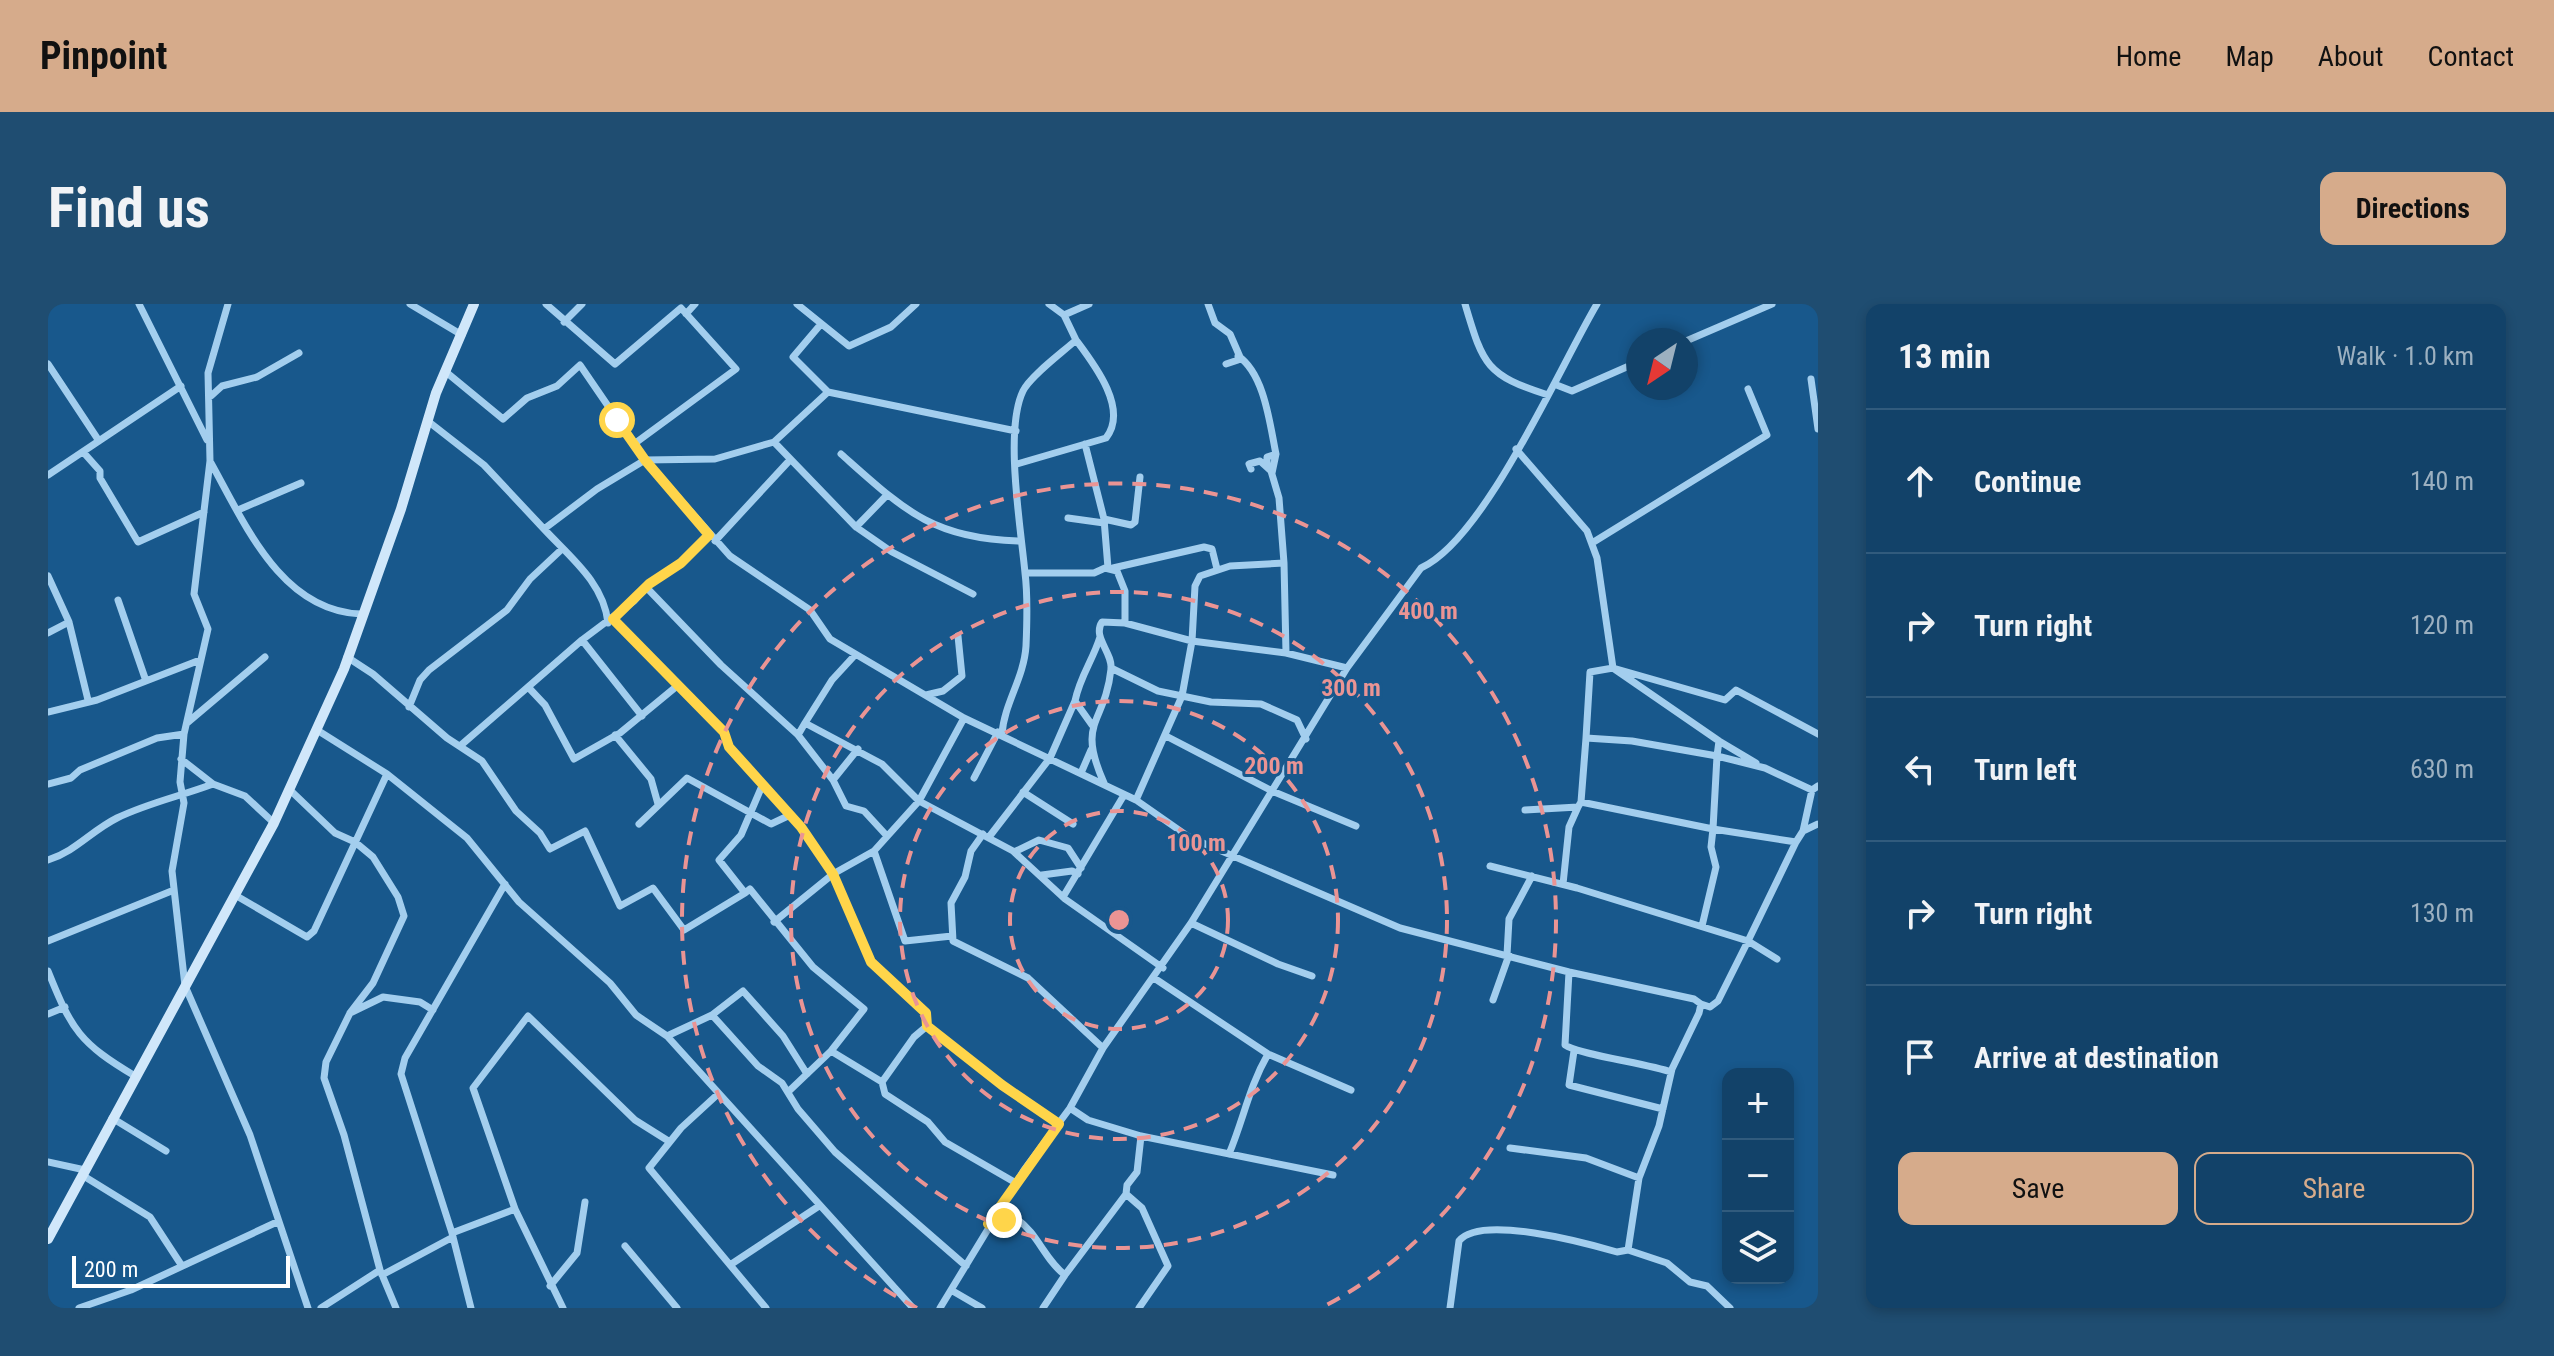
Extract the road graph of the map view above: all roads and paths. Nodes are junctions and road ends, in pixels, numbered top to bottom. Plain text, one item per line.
1 (139, 304) edge
2 (228, 304) edge
3 (410, 304) edge
4 (474, 304) edge
5 (546, 304) edge
6 (582, 304) edge
7 (695, 304) edge
8 (797, 304) edge
9 (916, 304) edge
10 (1049, 304) edge
11 (1089, 304) edge
12 (1208, 304) edge
13 (1465, 304) edge
14 (1597, 304) edge
15 (1772, 304) edge
16 (686, 314) junction
17 (1064, 315) junction
18 (564, 322) junction
19 (821, 324) junction
20 (462, 335) junction
21 (1698, 336) edge
22 (1076, 340) junction
23 (299, 353) dead end
24 (1240, 357) junction
25 (48, 364) edge
26 (1226, 364) dead end
27 (1626, 367) edge
28 (446, 372) junction
29 (1811, 379) dead end
30 (1554, 384) junction
31 (181, 386) junction
32 (1748, 389) dead end
33 (828, 392) junction
34 (1548, 395) junction
35 (211, 396) junction
36 (429, 422) junction
37 (1818, 429) edge
38 (1016, 431) junction
39 (99, 441) junction
40 (208, 442) junction
41 (774, 442) junction
42 (634, 444) junction
43 (1085, 444) junction
44 (1516, 449) junction
45 (84, 453) junction
46 (841, 454) dead end
47 (645, 460) junction
48 (210, 461) junction
49 (789, 461) junction
50 (1017, 464) junction
51 (1251, 469) dead end
52 (1270, 470) junction
53 (48, 475) edge
54 (1140, 477) dead end
55 (301, 483) dead end
56 (887, 495) junction
57 (238, 510) junction
58 (204, 512) junction
59 (1068, 518) dead end
60 (1104, 521) junction
61 (856, 527) junction
62 (544, 529) junction
63 (712, 538) junction
64 (1020, 541) junction
65 (1592, 543) junction
66 (562, 549) junction
67 (1284, 563) junction
68 (1110, 568) junction
69 (1217, 569) junction
70 (1026, 573) junction
71 (48, 576) edge
72 (646, 587) junction
73 (973, 594) dead end
74 (118, 600) dead end
75 (361, 614) junction
76 (610, 621) junction
77 (69, 622) junction
78 (1125, 623) junction
79 (48, 633) edge
80 (958, 636) dead end
81 (1100, 636) junction
82 (582, 640) junction
83 (1192, 641) junction
84 (1286, 653) junction
85 (855, 655) junction
86 (1094, 655) junction
87 (265, 657) dead end
88 (347, 657) junction
89 (200, 660) junction
90 (1111, 666) junction
91 (1347, 668) junction
92 (1613, 668) junction
93 (146, 681) junction
94 (677, 686) junction
95 (529, 688) junction
96 (926, 695) junction
97 (1182, 696) junction
98 (88, 700) junction
99 (1075, 701) junction
100 (409, 707) junction
101 (48, 712) edge
102 (642, 716) junction
103 (964, 718) junction
104 (805, 723) junction
105 (186, 724) junction
106 (1092, 725) junction
107 (317, 730) junction
108 (1000, 733) junction
109 (184, 734) junction
110 (1818, 734) edge
111 (615, 735) junction
112 (798, 735) junction
113 (1166, 736) junction
114 (1586, 738) junction
115 (1306, 739) junction
116 (1719, 741) junction
117 (460, 746) junction
118 (858, 749) junction
119 (1091, 750) junction
120 (1717, 756) junction
121 (1050, 758) junction
122 (181, 759) junction
123 (1765, 768) junction
124 (1081, 773) junction
125 (387, 774) junction
126 (974, 778) dead end
127 (833, 780) junction
128 (48, 784) edge
129 (213, 784) junction
130 (1105, 785) junction
131 (762, 786) junction
132 (1815, 788) edge
133 (290, 790) junction
134 (1272, 791) junction
135 (1023, 792) junction
136 (184, 795) junction
137 (1124, 795) junction
138 (1136, 800) junction
139 (919, 801) junction
140 (658, 804) junction
141 (1579, 805) junction
142 (1525, 810) dead end
143 (752, 813) junction
144 (790, 815) junction
145 (274, 823) junction
146 (639, 824) dead end
147 (1073, 824) dead end
148 (1818, 824) edge
149 (1356, 826) dead end
150 (1713, 829) junction
151 (1803, 831) junction
152 (887, 836) junction
153 (986, 836) junction
154 (355, 842) junction
155 (1796, 842) junction
156 (874, 851) junction
157 (1014, 852) junction
158 (1230, 856) junction
159 (48, 860) edge
160 (1490, 866) dead end
161 (1080, 871) junction
162 (833, 874) junction
163 (1040, 875) junction
164 (1532, 876) junction
165 (505, 884) junction
166 (1563, 884) junction
167 (174, 890) junction
168 (745, 893) junction
169 (235, 895) junction
170 (1063, 897) junction
171 (774, 922) junction
172 (1191, 923) junction
173 (1702, 926) junction
174 (952, 936) junction
175 (48, 941) edge
176 (1748, 941) junction
177 (1508, 955) junction
178 (1777, 959) dead end
179 (1163, 968) junction
180 (48, 971) edge
181 (1569, 972) junction
182 (1312, 976) dead end
183 (1154, 978) junction
184 (185, 986) junction
185 (1493, 1000) dead end
186 (1701, 1004) junction
187 (65, 1007) junction
188 (433, 1010) junction
189 (350, 1013) junction
190 (48, 1014) edge
191 (712, 1015) junction
192 (927, 1026) junction
193 (667, 1036) junction
194 (1103, 1048) junction
195 (831, 1051) junction
196 (1574, 1051) junction
197 (1268, 1054) junction
198 (1671, 1072) junction
199 (807, 1074) junction
200 (135, 1076) junction
201 (882, 1082) junction
202 (1351, 1090) dead end
203 (788, 1092) junction
204 (718, 1094) junction
205 (1070, 1108) junction
206 (1663, 1109) junction
207 (112, 1118) junction
208 (1059, 1124) junction
209 (1141, 1136) junction
210 (670, 1142) junction
211 (1510, 1148) dead end
212 (166, 1151) dead end
213 (1229, 1154) junction
214 (48, 1162) edge
215 (83, 1172) junction
216 (1333, 1175) dead end
217 (1639, 1178) junction
218 (1016, 1183) junction
219 (1126, 1194) junction
220 (585, 1202) dead end
221 (819, 1206) junction
222 (515, 1209) junction
223 (277, 1222) junction
224 (988, 1224) junction
225 (452, 1235) junction
226 (48, 1239) edge
227 (625, 1246) dead end
228 (1628, 1250) junction
229 (730, 1265) junction
230 (182, 1266) junction
231 (966, 1266) junction
232 (381, 1273) junction
233 (1065, 1275) junction
234 (550, 1286) junction
235 (951, 1290) junction
236 (79, 1308) edge
237 (308, 1308) edge
238 (321, 1308) edge
239 (396, 1308) edge
240 (471, 1308) edge
241 (563, 1308) edge
242 (677, 1308) edge
243 (766, 1308) edge
244 (913, 1308) edge
245 (940, 1308) edge
246 (982, 1308) edge
247 (1043, 1308) edge
248 (1139, 1308) edge
249 (1450, 1308) edge
250 (1730, 1308) edge

1 - 31 street
2 - 35 street
3 - 20 street
4 - 20 street
5 - 18 street
6 - 18 street
7 - 16 street
8 - 19 street
9 - 19 street
10 - 17 street
11 - 17 street
12 - 24 street
13 - 34 street
14 - 30 street
15 - 21 street
16 - 18 street
16 - 42 street
17 - 22 street
19 - 33 street
20 - 28 street
22 - 38 street
22 - 43 street
23 - 35 street
24 - 26 street
24 - 52 street
25 - 39 street
27 - 30 street
28 - 36 street
28 - 42 street
29 - 37 street
30 - 34 street
31 - 39 street
31 - 40 street
32 - 65 street
33 - 38 street
33 - 41 street
34 - 44 street
35 - 40 street
36 - 62 street
36 - 75 street
38 - 50 street
39 - 45 street
40 - 48 street
41 - 47 street
41 - 49 street
42 - 47 street
43 - 50 street
43 - 60 street
44 - 65 street
44 - 91 street
45 - 53 street
45 - 58 street
46 - 56 street
47 - 62 street
47 - 63 street
48 - 57 street
48 - 58 street
49 - 61 street
49 - 63 street
50 - 64 street
51 - 52 street
52 - 67 street
54 - 60 street
55 - 57 street
56 - 61 street
56 - 64 street
57 - 75 street
58 - 89 street
59 - 60 street
60 - 68 street
61 - 73 street
62 - 66 street
63 - 72 street
63 - 85 street
64 - 70 street
65 - 92 street
66 - 76 street
66 - 100 street
67 - 69 street
67 - 84 street
68 - 69 street
68 - 70 street
68 - 78 street
69 - 83 street
70 - 108 street
71 - 77 street
72 - 76 street
72 - 112 street
74 - 93 street
75 - 88 street
76 - 82 street
76 - 94 street
77 - 79 street
77 - 98 street
78 - 81 street
78 - 83 street
80 - 96 street
81 - 86 street
81 - 90 street
82 - 95 street
82 - 102 street
83 - 84 street
83 - 97 street
84 - 91 street
85 - 96 street
85 - 104 street
86 - 90 street
86 - 99 street
87 - 105 street
88 - 100 street
88 - 107 street
89 - 93 street
89 - 105 street
90 - 97 street
90 - 106 street
91 - 115 street
92 - 110 street
92 - 114 street
92 - 116 street
93 - 98 street
94 - 102 street
94 - 131 street
95 - 111 street
95 - 117 street
96 - 103 street
97 - 113 street
97 - 115 street
98 - 101 street
99 - 106 street
99 - 121 street
100 - 117 street
102 - 111 street
103 - 108 street
103 - 139 street
104 - 112 street
104 - 118 street
105 - 109 street
106 - 119 street
107 - 125 street
107 - 133 street
108 - 121 street
108 - 126 street
109 - 122 street
109 - 128 street
111 - 140 street
112 - 127 street
113 - 134 street
113 - 138 street
114 - 120 street
114 - 141 street
115 - 134 street
116 - 120 street
116 - 123 street
117 - 168 street
118 - 127 street
118 - 139 street
119 - 124 street
119 - 130 street
120 - 123 street
120 - 150 street
121 - 124 street
121 - 135 street
122 - 129 street
122 - 136 street
123 - 132 street
124 - 130 street
125 - 154 street
125 - 165 street
127 - 152 street
129 - 136 street
129 - 145 street
130 - 137 street
131 - 143 street
131 - 144 street
132 - 151 street
133 - 145 street
133 - 154 street
134 - 149 street
134 - 158 street
135 - 147 street
135 - 153 street
136 - 159 street
136 - 167 street
137 - 138 street
137 - 161 street
138 - 158 street
139 - 152 street
139 - 153 street
140 - 143 street
140 - 146 street
141 - 142 street
141 - 150 street
141 - 166 street
143 - 144 street
143 - 168 street
144 - 162 street
145 - 169 street
148 - 151 street
150 - 155 street
150 - 173 street
151 - 155 street
152 - 156 street
153 - 157 street
153 - 174 street
154 - 169 street
154 - 189 street
155 - 176 street
156 - 162 street
156 - 174 street
157 - 161 street
157 - 163 street
158 - 172 street
158 - 177 street
160 - 164 street
161 - 163 street
161 - 170 street
162 - 171 street
162 - 192 street
163 - 170 street
164 - 166 street
164 - 177 street
165 - 188 street
165 - 193 street
166 - 173 street
167 - 175 street
167 - 184 street
168 - 171 street
169 - 184 street
170 - 179 street
171 - 195 street
172 - 179 street
172 - 182 street
173 - 176 street
174 - 194 street
176 - 178 street
176 - 186 street
177 - 181 street
177 - 185 street
179 - 183 street
180 - 187 street
181 - 186 street
181 - 196 street
183 - 194 street
183 - 197 street
184 - 200 street
184 - 223 street
186 - 198 street
187 - 190 street
187 - 200 street
188 - 189 street
188 - 225 street
189 - 232 street
191 - 193 street
191 - 199 street
191 - 203 street
192 - 201 street
192 - 208 street
193 - 204 street
194 - 205 street
195 - 199 street
195 - 201 street
196 - 198 street
196 - 206 street
197 - 202 street
197 - 213 street
198 - 206 street
199 - 203 street
200 - 207 street
201 - 218 street
203 - 231 street
204 - 210 street
204 - 221 street
205 - 208 street
205 - 209 street
206 - 217 street
207 - 212 street
207 - 215 street
208 - 218 street
209 - 213 street
209 - 219 street
210 - 222 street
210 - 229 street
211 - 217 street
213 - 216 street
214 - 215 street
215 - 226 street
215 - 230 street
217 - 228 street
218 - 224 street
219 - 233 street
219 - 248 street
220 - 234 street
221 - 229 street
221 - 244 street
222 - 225 street
222 - 234 street
223 - 230 street
223 - 237 street
224 - 231 street
224 - 233 street
225 - 232 street
225 - 240 street
227 - 242 street
228 - 249 street
228 - 250 street
229 - 243 street
230 - 236 street
231 - 235 street
232 - 238 street
232 - 239 street
233 - 247 street
234 - 241 street
235 - 245 street
235 - 246 street

